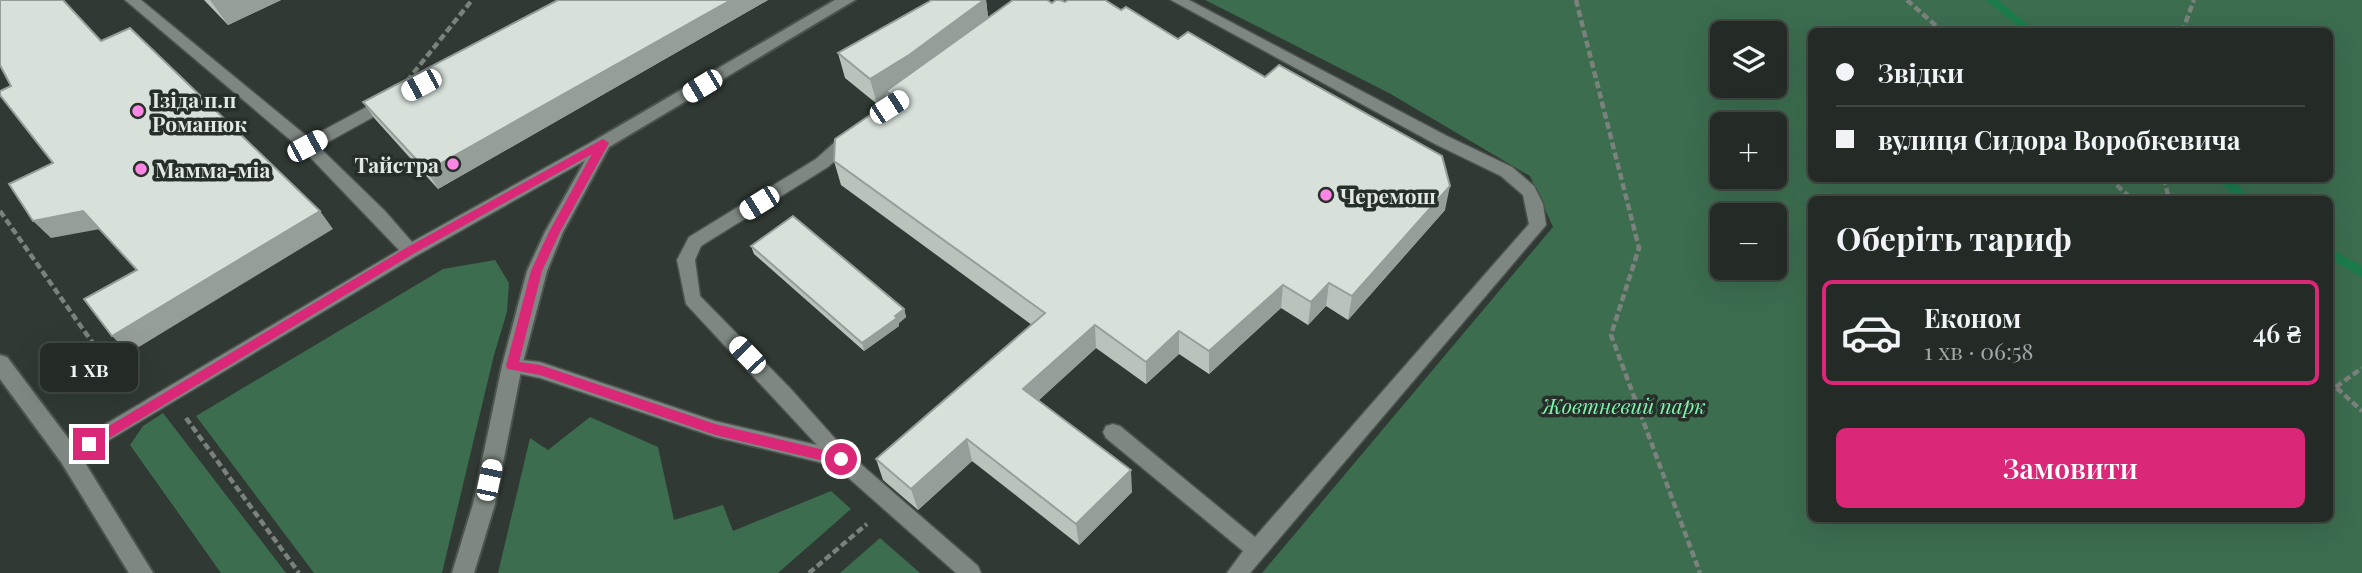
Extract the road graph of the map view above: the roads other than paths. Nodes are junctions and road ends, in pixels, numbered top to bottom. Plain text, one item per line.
1 (132, 0) edge
2 (847, 0) edge
3 (1178, 0) edge
4 (398, 97) edge
5 (863, 126) edge
6 (603, 143) junction
7 (307, 146) junction
8 (410, 251) junction
9 (0, 363) edge
10 (512, 366) junction
11 (1113, 432) dead end
12 (69, 457) junction
13 (841, 459) junction
14 (1256, 550) junction
15 (142, 573) edge
16 (463, 573) edge
17 (971, 573) edge
18 (1237, 573) edge

1 - 7 lane
2 - 6 street
3 - 14 lane
4 - 7 lane
5 - 13 lane
6 - 8 lane
6 - 10 street
7 - 8 lane
8 - 12 lane
9 - 12 street
10 - 13 lane
10 - 16 street
11 - 14 lane
12 - 15 street
13 - 17 lane
14 - 18 lane

